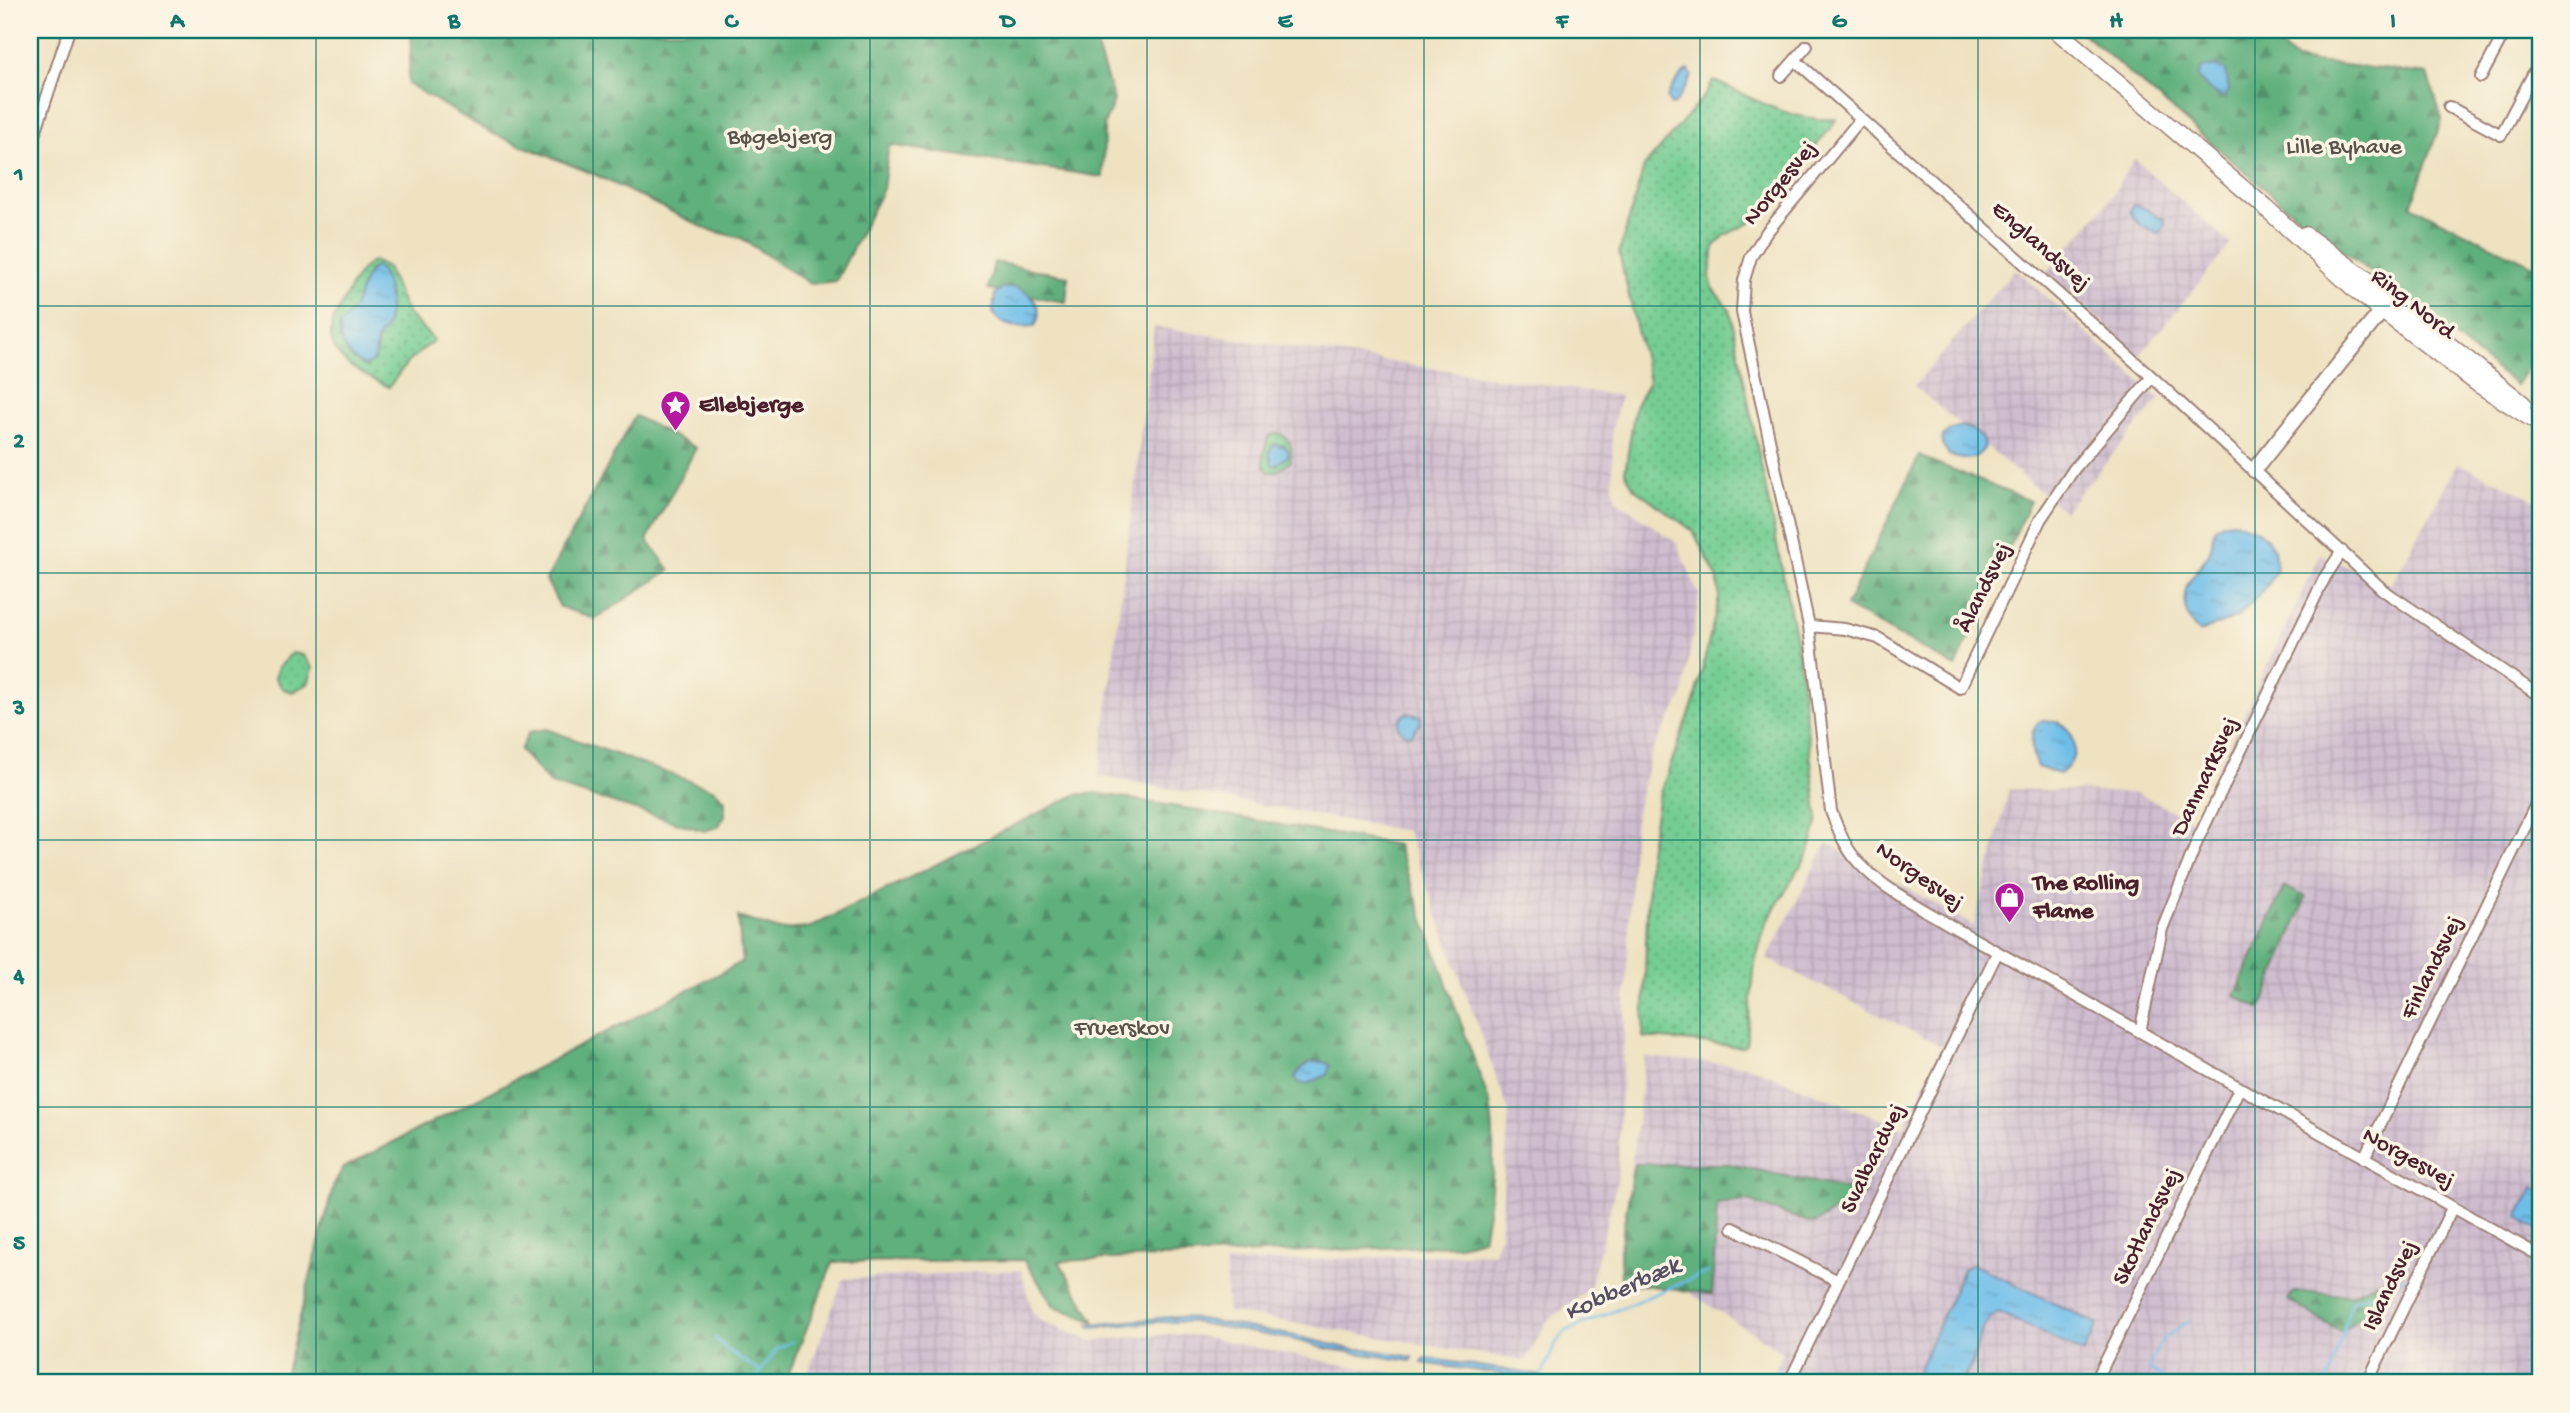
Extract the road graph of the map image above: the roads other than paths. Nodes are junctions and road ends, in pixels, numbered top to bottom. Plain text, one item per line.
1 (69, 30) edge
2 (2056, 30) edge
3 (2506, 30) edge
4 (1807, 46) dead end
5 (1795, 60) junction
6 (2539, 69) edge
7 (1781, 76) dead end
8 (2481, 77) dead end
9 (2449, 107) dead end
10 (1860, 120) junction
11 (30, 148) edge
12 (2387, 305) junction
13 (2152, 377) junction
14 (2540, 418) edge
15 (2540, 424) edge
16 (2254, 470) junction
17 (2342, 551) junction
18 (1810, 626) junction
19 (2540, 696) edge
20 (2540, 796) edge
21 (1997, 953) junction
22 (2140, 1032) junction
23 (2239, 1089) junction
24 (2364, 1158) junction
25 (2452, 1208) junction
26 (1733, 1228) dead end
27 (2540, 1256) edge
28 (1839, 1281) junction
29 (1789, 1383) edge
30 (2095, 1383) edge
31 (2367, 1383) edge

1 - 11 street
2 - 12 main road, Ring Nord
3 - 8 street
4 - 5 street
5 - 7 street
5 - 10 street, Englandsvej
6 - 9 street
10 - 13 street, Englandsvej
10 - 18 street, Norgesvej
12 - 14 main road, Ring Nord
12 - 15 main road, Ring Nord
12 - 16 street
13 - 16 street, Englandsvej
13 - 18 street, Ålandsvej
16 - 17 street, Englandsvej
17 - 19 street, Englandsvej
17 - 22 street, Danmarksvej
18 - 21 street, Norgesvej
20 - 24 street, Finlandsvej
21 - 22 street, Norgesvej
21 - 28 street, Svalbardvej
22 - 23 street, Norgesvej
23 - 24 street, Norgesvej
23 - 30 street, Skotlandsvej
24 - 25 street, Norgesvej
25 - 27 street, Norgesvej
25 - 31 street, Islandsvej
26 - 28 street
28 - 29 street, Svalbardvej

